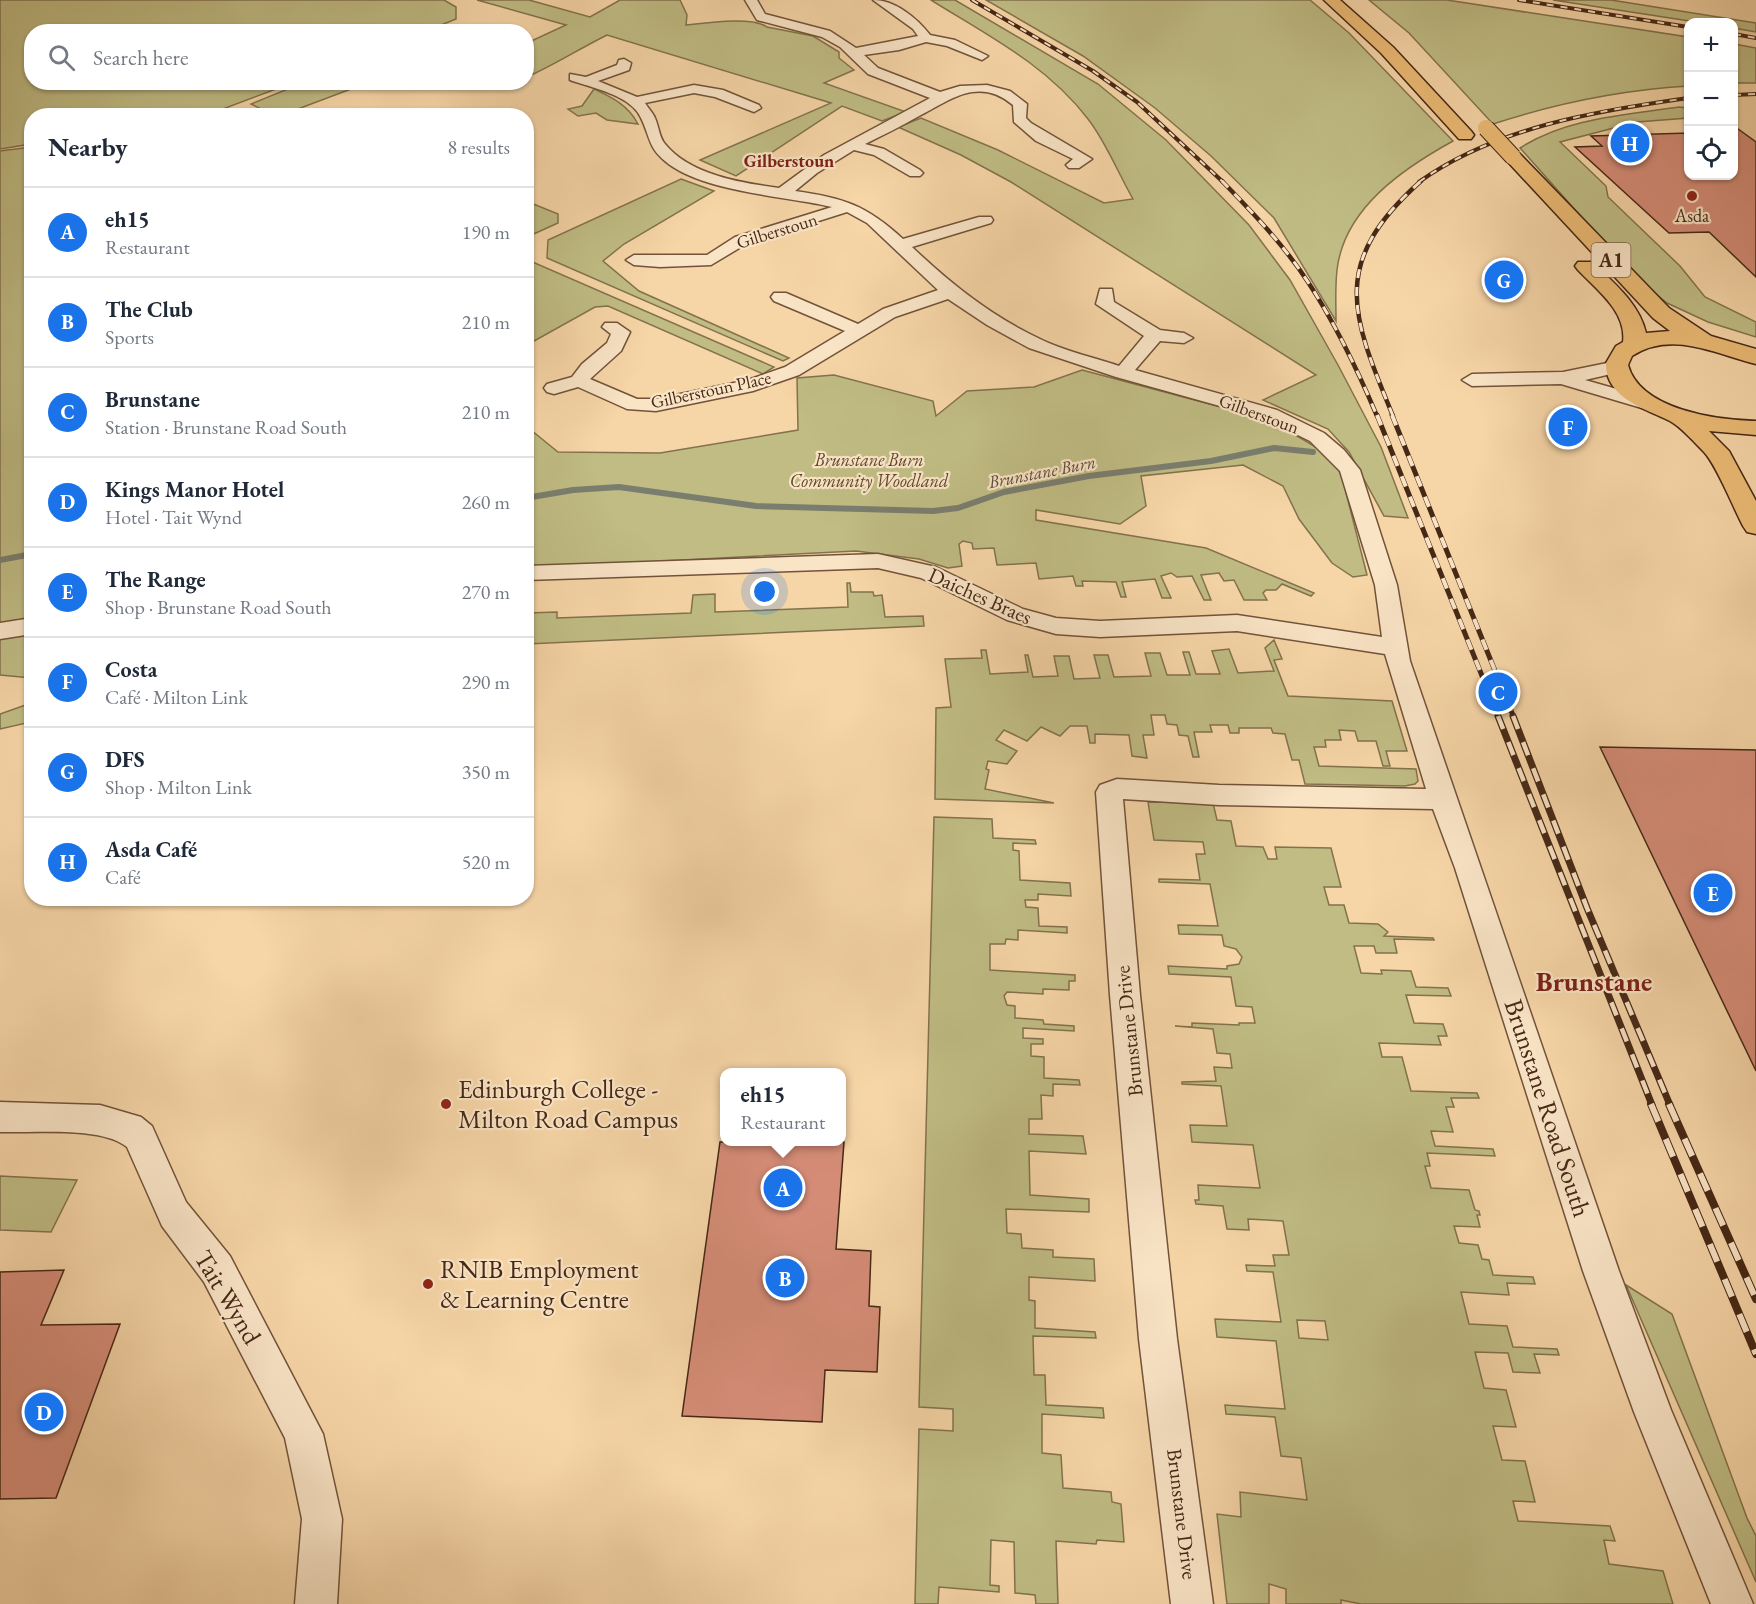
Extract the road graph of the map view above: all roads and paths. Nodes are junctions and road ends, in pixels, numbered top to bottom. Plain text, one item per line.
1 (751, 0) edge
2 (879, 0) edge
3 (1331, 0) edge
4 (1353, 0) edge
5 (926, 38) junction
6 (1408, 48) dead end
7 (852, 53) junction
8 (628, 66) dead end
9 (982, 87) junction
10 (941, 97) junction
11 (636, 101) junction
12 (738, 102) junction
13 (723, 106) dead end
14 (754, 108) dead end
15 (1473, 114) dead end
16 (855, 146) junction
17 (1478, 149) dead end
18 (1074, 165) dead end
19 (915, 173) dead end
20 (782, 194) junction
21 (847, 206) junction
22 (985, 220) dead end
23 (901, 245) junction
24 (1571, 250) dead end
25 (634, 260) dead end
26 (711, 260) junction
27 (727, 275) dead end
28 (950, 291) junction
29 (1106, 293) dead end
30 (780, 297) dead end
31 (611, 327) dead end
32 (860, 331) junction
33 (1155, 335) junction
34 (1184, 338) dead end
35 (839, 343) junction
36 (1634, 345) junction
37 (1722, 345) junction
38 (857, 351) dead end
39 (1756, 356) edge
40 (1617, 367) junction
41 (1123, 373) junction
42 (1472, 380) dead end
43 (1556, 380) junction
44 (579, 381) junction
45 (554, 388) dead end
46 (1652, 405) junction
47 (1677, 416) junction
48 (1756, 428) edge
49 (1756, 526) edge
50 (534, 573) edge
51 (1389, 604) joint
52 (24, 627) edge
53 (0, 631) edge
54 (1395, 647) junction
55 (1443, 799) junction
56 (0, 1117) edge
57 (316, 1604) edge
58 (1192, 1604) edge
59 (1732, 1604) edge

1 - 7 street
2 - 5 street
3 - 17 main road
4 - 6 main road
5 - 7 street
5 - 9 street
7 - 10 street
8 - 11 street
9 - 10 street, Gilberstoun
9 - 18 street
10 - 16 street, Gilberstoun
11 - 12 street
11 - 20 street, Gilberstoun
12 - 13 street
12 - 14 street
15 - 37 main road, A1, bridge
16 - 19 street
16 - 20 street, Gilberstoun
20 - 21 street, Gilberstoun
21 - 23 street, Gilberstoun
21 - 26 street, Gilberstoun
22 - 23 street
23 - 28 street, Gilberstoun
24 - 36 main road, A1
25 - 26 street, Gilberstoun
26 - 27 street, Gilberstoun
28 - 32 street, Gilberstoun Place
28 - 41 street, Gilberstoun
29 - 33 street
30 - 32 street
31 - 44 street
32 - 35 street, Gilberstoun Place
33 - 34 street
33 - 41 street
35 - 38 street
35 - 44 street, Gilberstoun Place
36 - 37 main road, A1
36 - 40 main road
37 - 39 main road, A1
40 - 43 street
40 - 46 main road
41 - 51 street, Gilberstoun
42 - 43 street
43 - 46 street
44 - 45 street
46 - 47 main road
47 - 48 main road
47 - 49 main road
50 - 54 street, Daiches Braes
51 - 54 street, Brunstane Road South
52 - 53 street
54 - 55 street, Brunstane Road South
55 - 58 street, Brunstane Drive
55 - 59 street, Brunstane Road South
56 - 57 street, Tait Wynd

